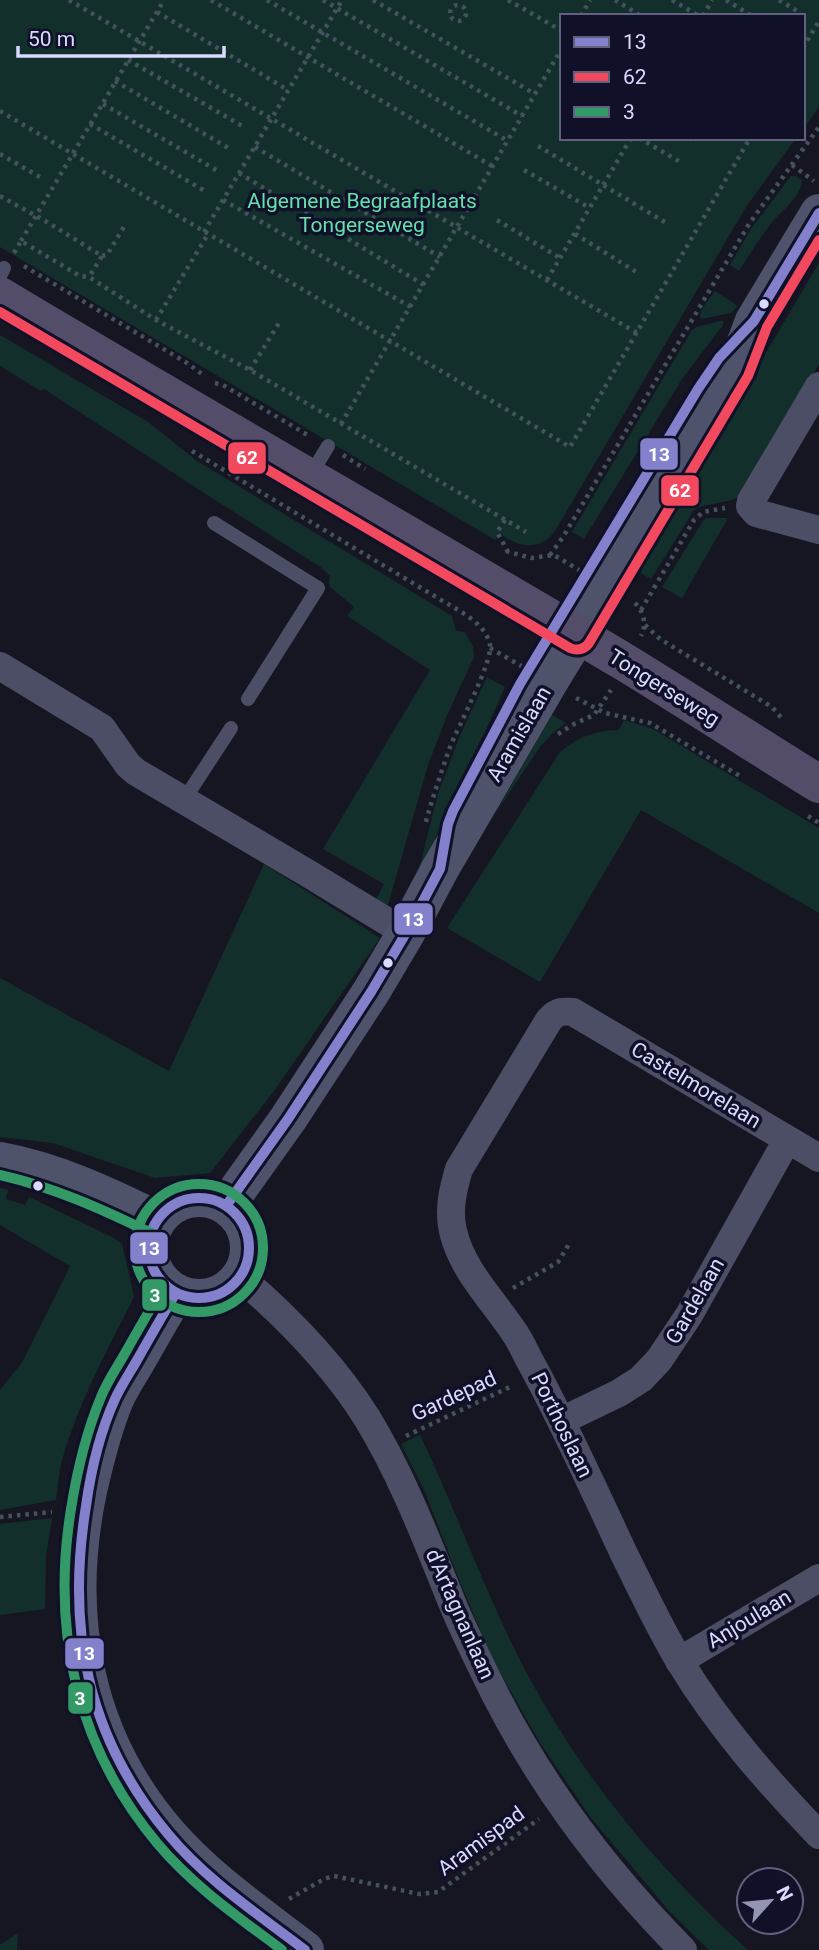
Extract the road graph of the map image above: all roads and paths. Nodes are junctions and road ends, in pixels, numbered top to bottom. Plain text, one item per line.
1 (69, 0) edge
2 (164, 0) edge
3 (211, 0) edge
4 (267, 0) edge
5 (323, 0) edge
6 (342, 0) edge
7 (373, 0) edge
8 (508, 0) edge
9 (615, 0) edge
10 (672, 0) edge
11 (726, 0) edge
12 (779, 0) edge
13 (337, 8) junction
14 (797, 11) dead end
15 (157, 12) junction
16 (638, 14) edge
17 (697, 14) edge
18 (749, 14) edge
19 (819, 21) edge
20 (560, 30) edge
21 (322, 33) junction
22 (139, 41) junction
23 (805, 44) edge
24 (560, 51) edge
25 (307, 57) junction
26 (128, 60) junction
27 (116, 81) junction
28 (288, 90) junction
29 (535, 93) junction
30 (103, 104) junction
31 (0, 111) edge
32 (522, 116) junction
33 (271, 119) junction
34 (90, 124) junction
35 (244, 127) dead end
36 (819, 127) edge
37 (630, 140) edge
38 (642, 140) edge
39 (749, 140) edge
40 (508, 141) junction
41 (538, 146) dead end
42 (255, 147) junction
43 (230, 149) dead end
44 (0, 154) edge
45 (72, 154) junction
46 (681, 163) dead end
47 (792, 165) junction
48 (492, 166) junction
49 (218, 170) dead end
50 (524, 170) dead end
51 (239, 173) junction
52 (40, 177) dead end
53 (818, 184) edge
54 (603, 185) junction
55 (205, 191) dead end
56 (0, 197) edge
57 (223, 200) junction
58 (590, 208) junction
59 (819, 213) edge
60 (36, 217) junction
61 (497, 220) dead end
62 (668, 224) dead end
63 (125, 225) dead end
64 (457, 227) junction
65 (206, 233) junction
66 (575, 234) junction
67 (21, 241) junction
68 (102, 256) junction
69 (440, 257) junction
70 (560, 258) junction
71 (638, 274) dead end
72 (4, 275) edge
73 (89, 277) junction
74 (547, 280) junction
75 (424, 285) junction
76 (411, 307) junction
77 (156, 320) junction
78 (279, 323) dead end
79 (637, 333) junction
80 (391, 341) junction
81 (250, 370) junction
82 (205, 377) dead end
83 (819, 386) edge
84 (341, 424) junction
85 (318, 462) junction
86 (743, 507) junction
87 (505, 520) junction
88 (215, 523) dead end
89 (819, 530) edge
90 (526, 532) dead end
91 (550, 555) junction
92 (568, 563) dead end
93 (471, 618) dead end
94 (567, 629) junction
95 (491, 648) junction
96 (513, 661) dead end
97 (0, 666) edge
98 (610, 691) dead end
99 (571, 695) dead end
100 (248, 699) dead end
101 (598, 711) junction
102 (787, 726) dead end
103 (230, 728) dead end
104 (750, 782) dead end
105 (184, 800) junction
106 (813, 800) edge
107 (819, 822) edge
108 (424, 829) dead end
109 (406, 933) junction
110 (573, 1012) joint
111 (787, 1140) junction
112 (819, 1158) edge
113 (0, 1161) edge
114 (226, 1206) junction
115 (157, 1220) junction
116 (571, 1241) dead end
117 (240, 1278) junction
118 (176, 1293) junction
119 (491, 1301) junction
120 (537, 1374) junction
121 (561, 1421) junction
122 (383, 1447) junction
123 (84, 1509) junction
124 (0, 1517) edge
125 (819, 1578) edge
126 (679, 1661) junction
127 (561, 1803) junction
128 (819, 1835) edge
129 (262, 1917) junction
130 (306, 1950) edge
131 (683, 1950) edge

1 - 22 path
2 - 15 path
3 - 25 path
4 - 21 path
5 - 13 path
6 - 13 path
7 - 29 path
8 - 20 path
9 - 16 path
10 - 17 path
11 - 18 path
12 - 14 path
13 - 21 path
13 - 32 path
15 - 22 path
15 - 28 path
19 - 23 path
21 - 25 path
21 - 40 path
22 - 26 path
22 - 33 path
24 - 29 path
25 - 28 path
25 - 48 path
26 - 27 path
26 - 35 path
27 - 30 path
27 - 43 path
28 - 33 path
29 - 32 path
30 - 34 path
30 - 49 path
31 - 45 path
32 - 40 path
33 - 42 path
33 - 64 path
34 - 45 path
34 - 55 path
36 - 47 path
37 - 54 path
38 - 46 path
39 - 79 path
40 - 48 path
41 - 54 path
42 - 51 path
42 - 69 path
44 - 52 path
45 - 60 path
45 - 65 path
47 - 53 path
47 - 91 path
48 - 64 path
50 - 58 path
51 - 57 path
51 - 75 path
54 - 58 path
54 - 62 path
56 - 60 path
57 - 65 path
57 - 76 path
58 - 66 path
59 - 94 street, Aramislaan
60 - 67 path
60 - 68 path
61 - 70 path
63 - 68 path
64 - 69 path
64 - 74 path
65 - 77 path
65 - 80 path
66 - 70 path
66 - 71 path
67 - 72 path
67 - 73 path
68 - 73 path
69 - 75 path
70 - 74 path
72 - 82 path
72 - 85 main road, Tongerseweg
73 - 77 path
74 - 79 path
75 - 76 path
76 - 80 path
77 - 81 path
78 - 81 path
79 - 80 path
80 - 84 path
81 - 84 path
83 - 86 street
84 - 85 path
84 - 87 path
85 - 94 main road, Tongerseweg
86 - 89 street
86 - 102 path
87 - 90 path
87 - 91 path
88 - 100 lane
91 - 92 path
93 - 95 path
94 - 106 main road, Tongerseweg
94 - 109 street, Aramislaan
95 - 96 path
95 - 108 path
97 - 105 street
98 - 101 path
99 - 101 path
101 - 104 path
103 - 105 lane
105 - 109 street
106 - 107 path
109 - 114 street, Aramislaan
110 - 111 street, Castelmorelaan
110 - 119 street, Porthoslaan
111 - 112 street, Castelmorelaan
111 - 121 street, Gardelaan
113 - 115 street
114 - 115 street
114 - 117 street
115 - 118 street
116 - 119 path
117 - 118 street
117 - 122 street, d'Artagnanlaan
118 - 123 street
119 - 120 street, Porthoslaan
120 - 121 street, Porthoslaan
120 - 122 path, Gardepad
121 - 126 street, Porthoslaan
122 - 127 street, d'Artagnanlaan
123 - 124 path
123 - 129 street
125 - 126 street, Anjoulaan
126 - 128 street, Porthoslaan
127 - 129 path, Aramispad
127 - 131 street, d'Artagnanlaan
129 - 130 street

